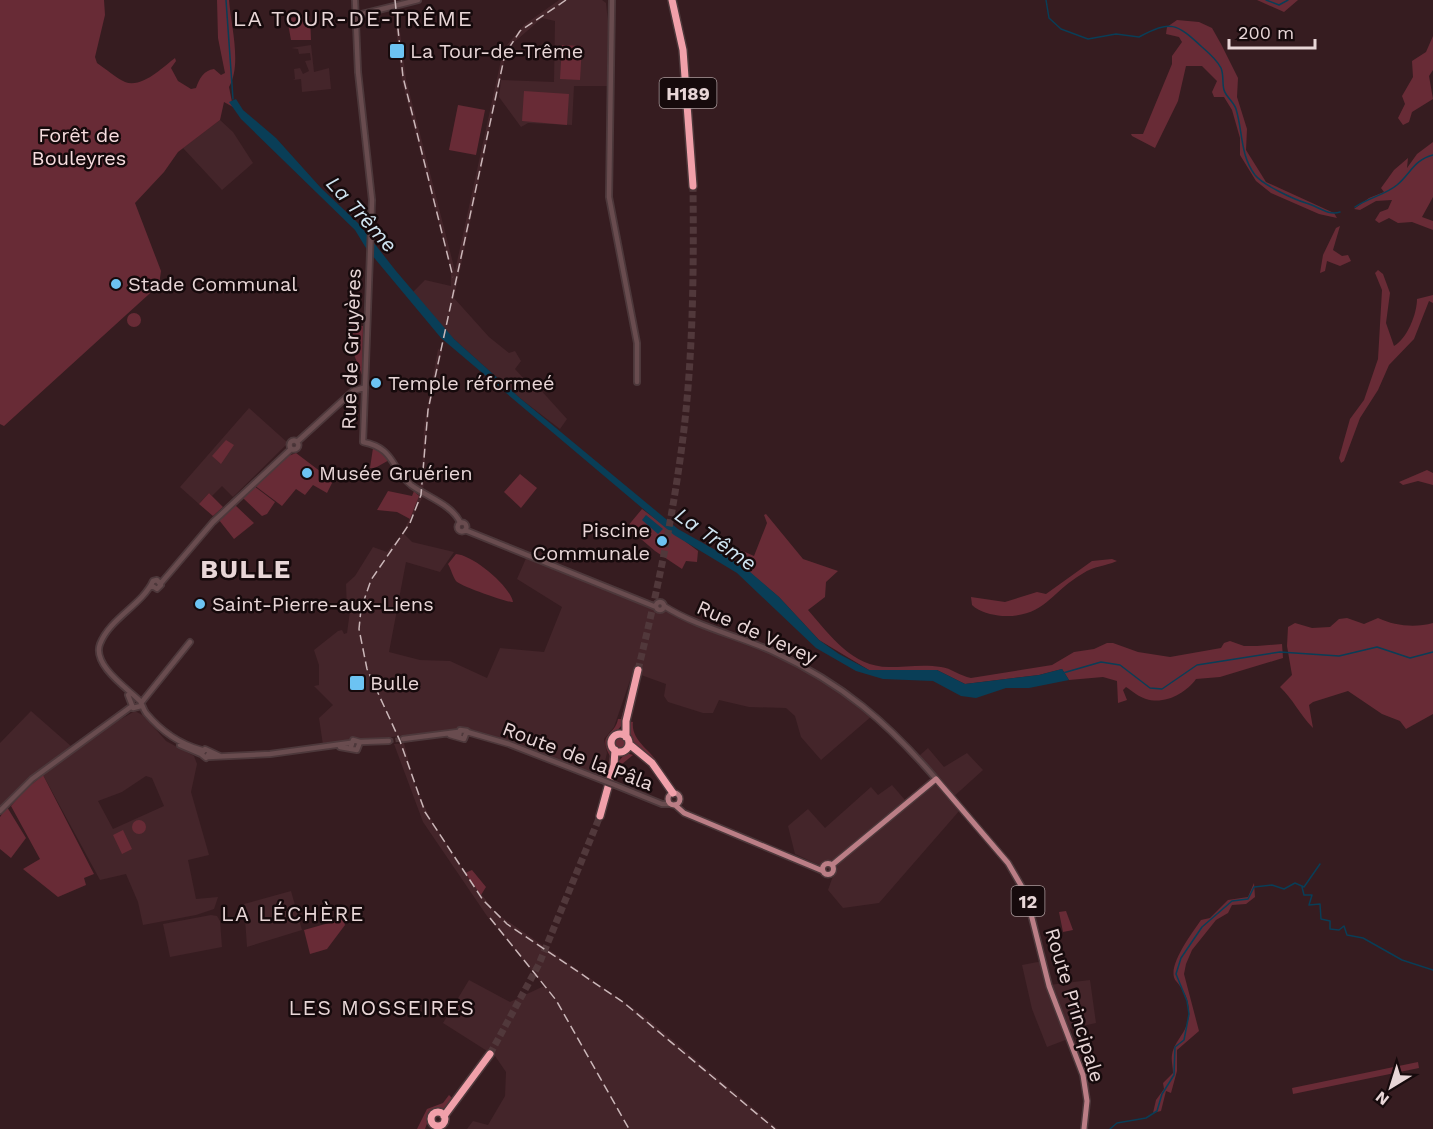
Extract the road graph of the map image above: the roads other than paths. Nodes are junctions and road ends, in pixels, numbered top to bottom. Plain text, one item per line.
1 (355, 0) edge
2 (418, 0) edge
3 (610, 0) edge
4 (672, 0) edge
5 (354, 16) junction
6 (693, 186) tunnel mouth
7 (637, 382) dead end
8 (363, 388) junction
9 (363, 442) joint
10 (159, 581) junction
11 (153, 587) junction
12 (190, 642) dead end
13 (638, 670) tunnel mouth
14 (136, 704) junction
15 (458, 734) junction
16 (467, 735) junction
17 (403, 739) tunnel mouth
18 (389, 741) tunnel mouth
19 (360, 744) junction
20 (350, 745) junction
21 (623, 745) junction
22 (936, 779) junction
23 (672, 800) junction
24 (0, 811) edge
25 (600, 816) tunnel mouth
26 (833, 867) junction
27 (824, 868) junction
28 (490, 1054) tunnel mouth
29 (439, 1124) edge
30 (1084, 1129) edge

1 - 5 street, Rue de Gruyères
2 - 5 street
3 - 7 street
4 - 6 highway, H189
5 - 8 street, Rue de Gruyères
8 - 9 street, Rue de Gruyères
8 - 10 street
9 - 22 street, Rue de Vevey
10 - 11 street
10 - 11 street
11 - 14 street
12 - 14 street
13 - 21 highway
14 - 20 street
14 - 24 street
15 - 16 street
15 - 16 street
15 - 17 street
16 - 23 street, Route de la Pâla, bridge
18 - 19 street
19 - 20 street
19 - 20 street
21 - 23 highway
21 - 25 highway
22 - 26 main road
22 - 30 main road, Route Principale / 12
23 - 27 main road
26 - 27 main road
26 - 27 main road
28 - 29 highway

